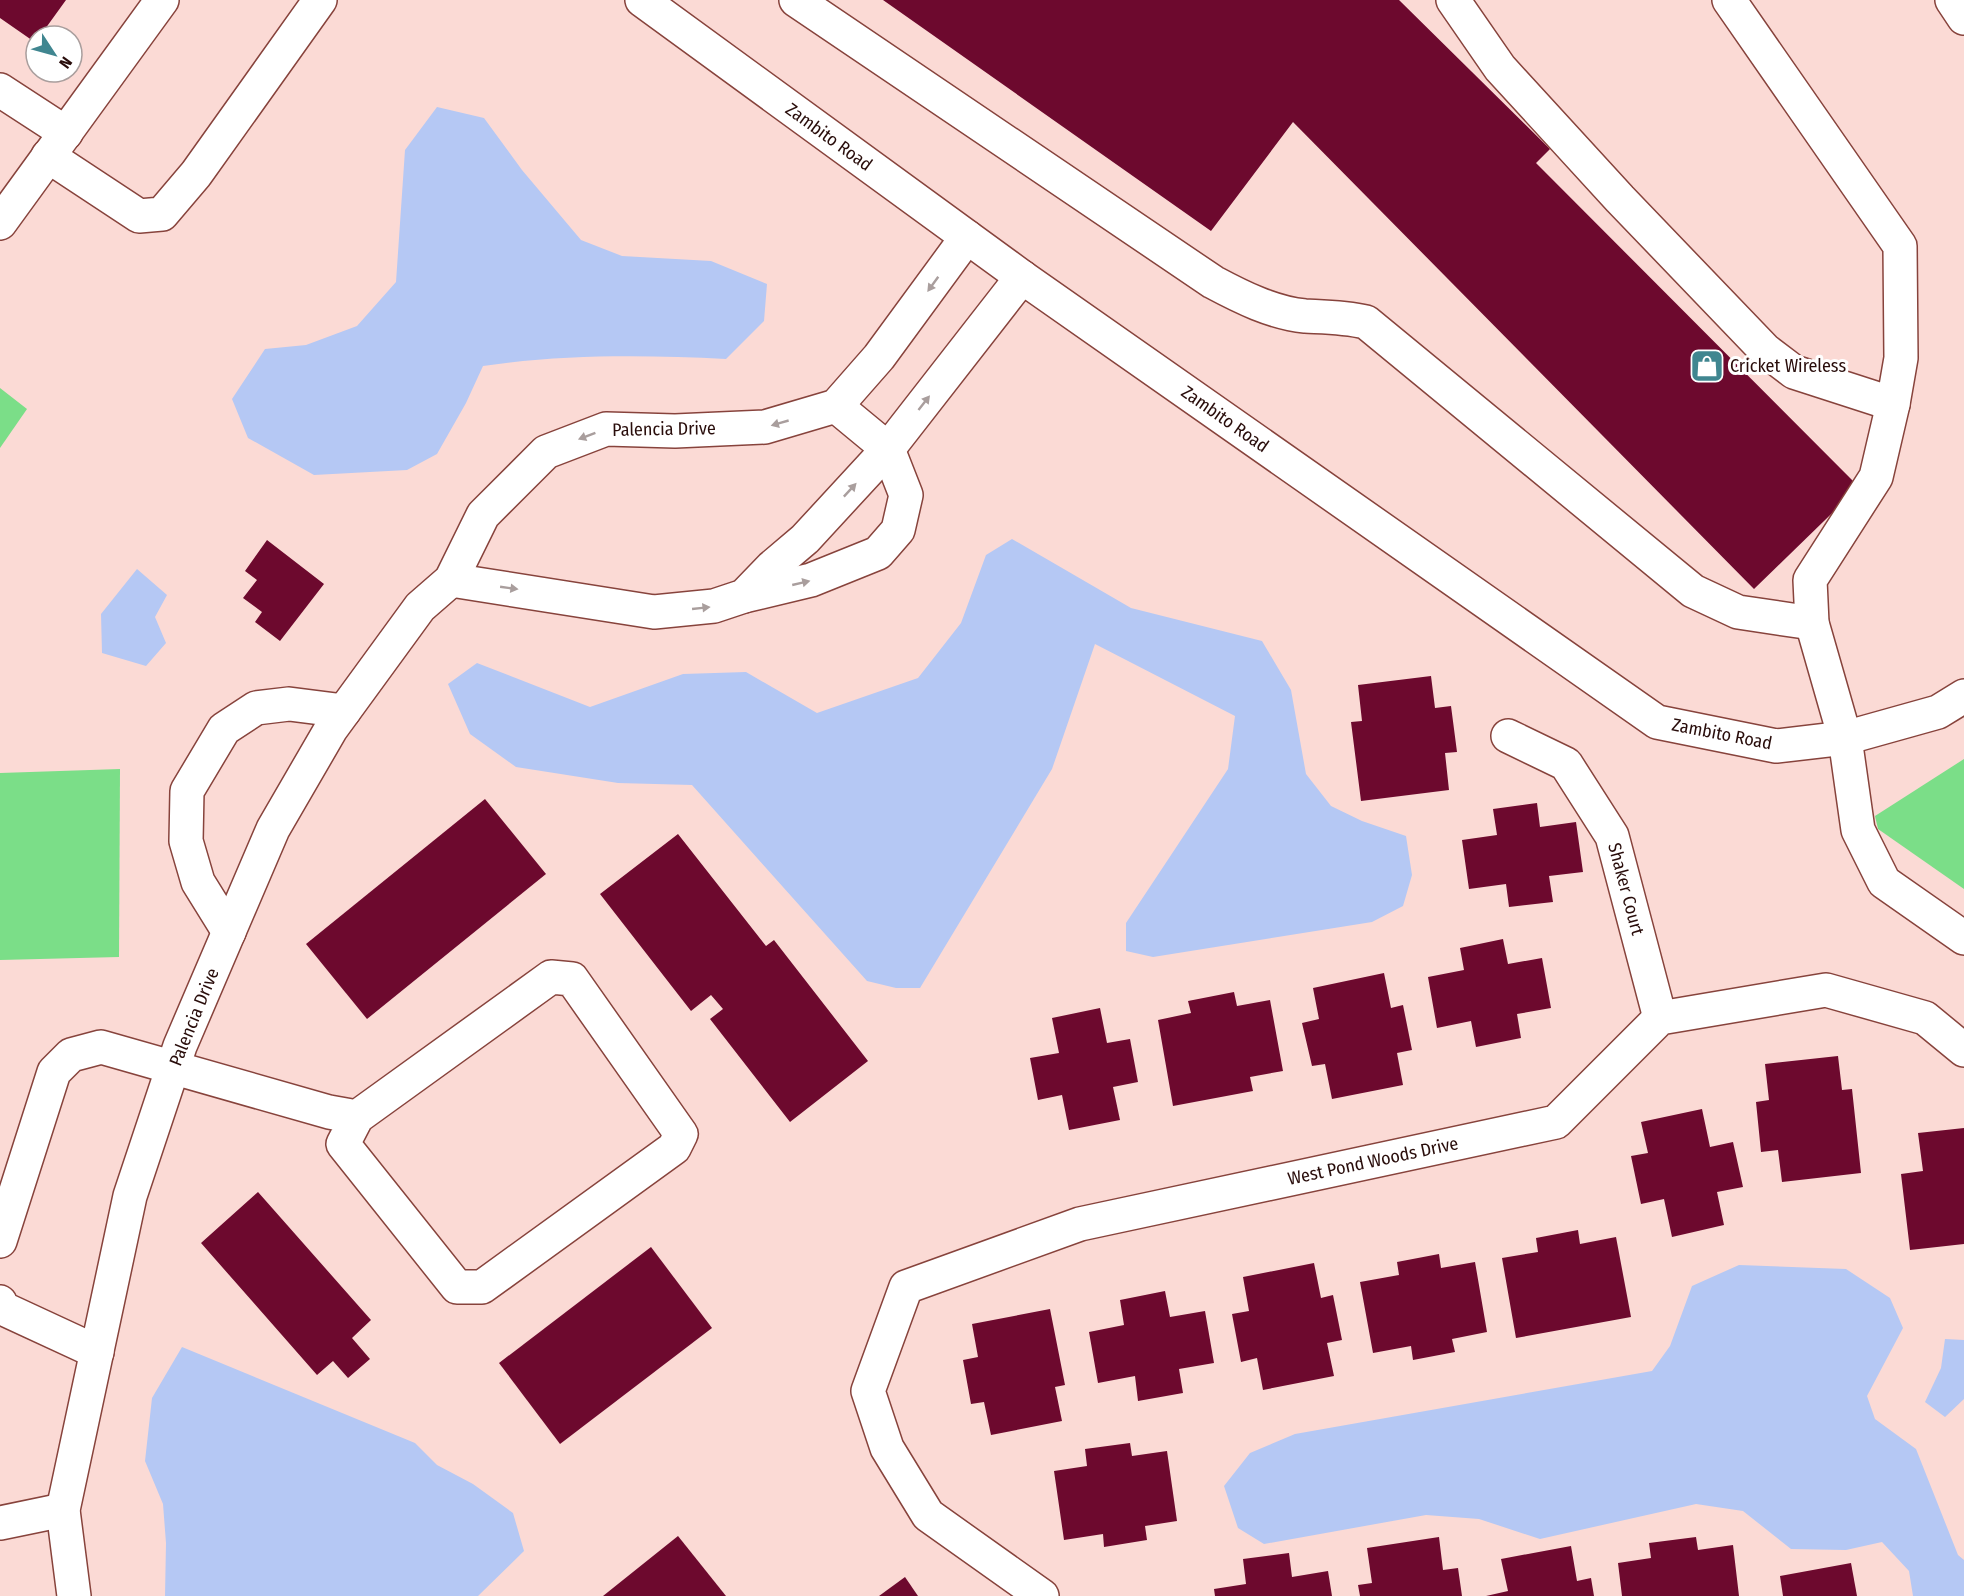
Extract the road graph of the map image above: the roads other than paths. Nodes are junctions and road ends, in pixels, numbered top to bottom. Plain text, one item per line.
1 (162, 0) edge
2 (320, 0) edge
3 (642, 0) edge
4 (796, 0) edge
5 (1453, 0) edge
6 (1729, 0) edge
7 (1952, 0) edge
8 (1964, 18) edge
9 (0, 90) edge
10 (57, 145) junction
11 (0, 223) edge
12 (968, 237) junction
13 (1022, 277) junction
14 (1893, 404) junction
15 (836, 406) junction
16 (888, 449) junction
17 (451, 580) junction
18 (744, 596) junction
19 (1812, 623) junction
20 (1964, 696) edge
21 (344, 711) junction
22 (1508, 736) dead end
23 (1845, 738) junction
24 (229, 932) junction
25 (1964, 938) edge
26 (1660, 1018) junction
27 (1964, 1050) edge
28 (173, 1068) junction
29 (357, 1117) junction
30 (0, 1241) edge
31 (0, 1302) edge
32 (97, 1352) junction
33 (63, 1510) junction
34 (0, 1523) edge
35 (74, 1596) edge
36 (1042, 1596) edge

1 - 10 street
2 - 10 street
3 - 12 street, Zambito Road
4 - 19 street
5 - 14 street
6 - 14 street
7 - 8 street
9 - 10 street
10 - 11 street
12 - 13 street, Zambito Road
12 -> 15 street
16 -> 13 street
13 - 23 street, Zambito Road
14 - 19 street
15 - 16 street
15 -> 17 street, Palencia Drive
18 -> 16 street
18 -> 16 street
17 -> 18 street
17 - 21 street, Palencia Drive
19 - 23 street
20 - 23 street, Zambito Road
21 - 24 street, Palencia Drive
21 - 24 street
22 - 26 street, Shaker Court
23 - 25 street
24 - 28 street, Palencia Drive
26 - 27 street
26 - 36 street, West Pond Woods Drive
28 - 29 street
28 - 30 street
28 - 32 street, Palencia Drive
29 - 29 street
31 - 32 street
32 - 33 street, Palencia Drive
33 - 34 street
33 - 35 street, Palencia Drive

